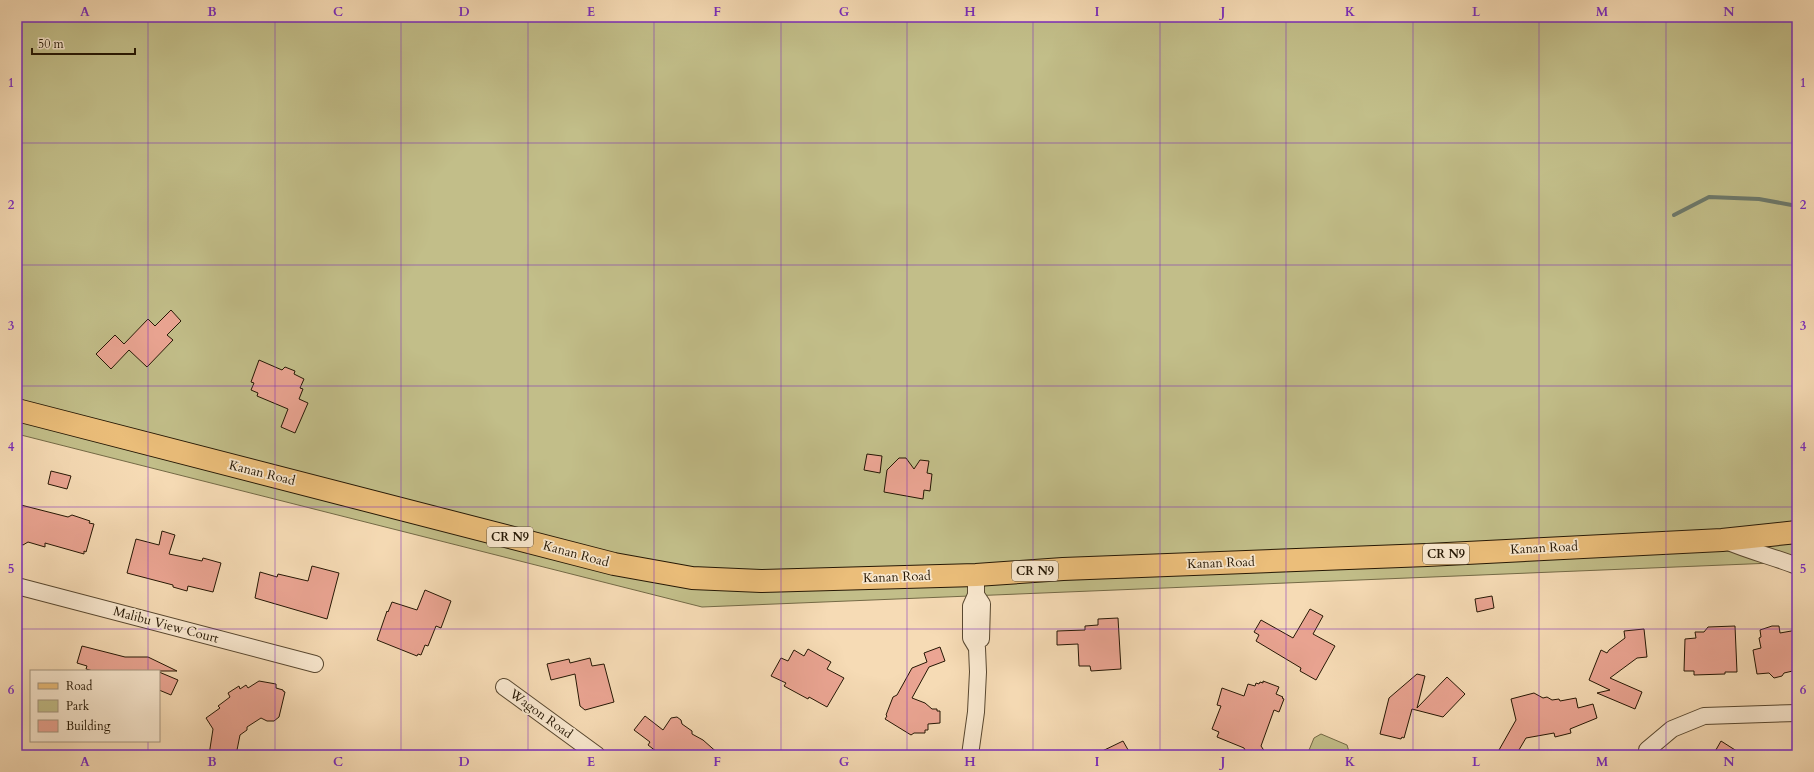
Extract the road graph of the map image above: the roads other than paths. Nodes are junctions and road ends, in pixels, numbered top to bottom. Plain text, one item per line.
1 (17, 410) edge
2 (1797, 532) edge
3 (1722, 540) junction
4 (1797, 566) edge
5 (976, 585) junction
6 (17, 586) edge
7 (315, 664) dead end
8 (504, 687) dead end
9 (1797, 714) edge
10 (1647, 750) dead end
11 (597, 755) edge
12 (970, 755) edge

1 - 5 main road, Kanan Road / CR N9
2 - 3 main road, Kanan Road / CR N9
3 - 4 street
3 - 5 main road, Kanan Road / CR N9
5 - 12 street
6 - 7 street, Malibu View Court
8 - 11 street, Wagon Road
9 - 10 street

